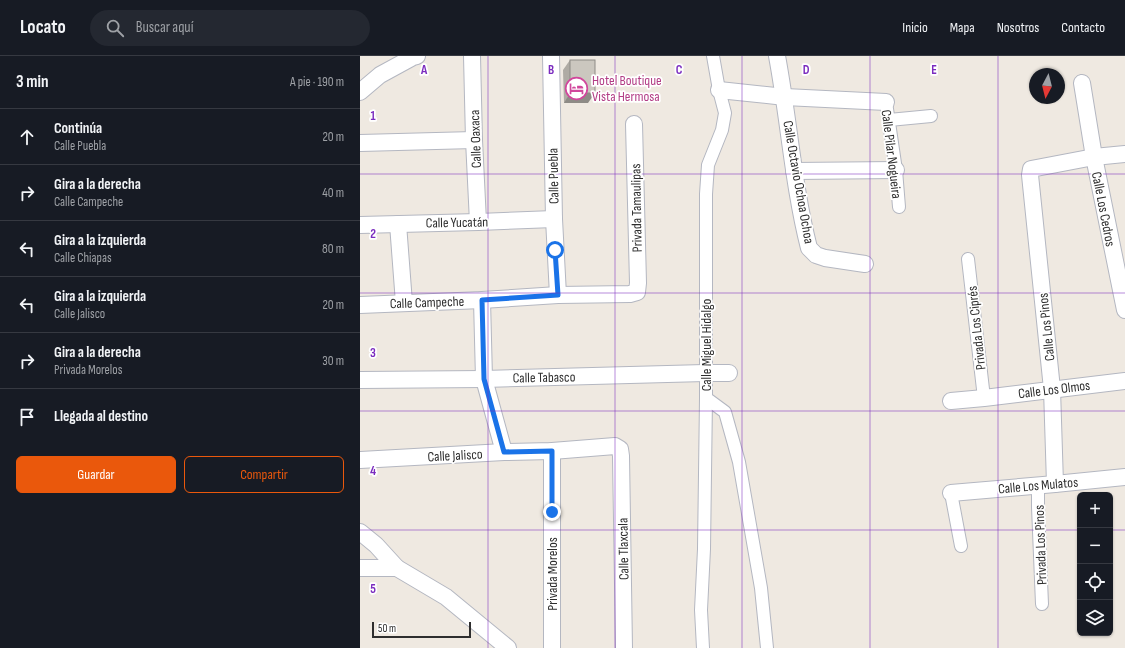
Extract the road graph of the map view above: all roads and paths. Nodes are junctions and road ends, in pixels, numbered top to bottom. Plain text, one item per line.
1 (417, 56) edge
2 (472, 56) edge
3 (551, 56) edge
4 (713, 56) edge
5 (778, 56) edge
6 (1082, 83) dead end
7 (719, 90) junction
8 (360, 92) edge
9 (785, 97) junction
10 (886, 102) joint
11 (931, 116) dead end
12 (889, 120) junction
13 (634, 124) dead end
14 (474, 140) junction
15 (360, 143) edge
16 (1125, 154) edge
17 (1094, 157) junction
18 (896, 170) junction
19 (794, 171) junction
20 (899, 207) dead end
21 (554, 219) junction
22 (478, 222) junction
23 (398, 224) junction
24 (360, 225) edge
25 (968, 259) dead end
26 (866, 264) dead end
27 (637, 292) joint
28 (558, 295) junction
29 (482, 300) junction
30 (404, 303) junction
31 (360, 305) edge
32 (1125, 310) edge
33 (705, 373) junction
34 (729, 373) dead end
35 (484, 379) junction
36 (360, 380) edge
37 (1125, 381) edge
38 (1052, 389) junction
39 (706, 398) junction
40 (984, 398) junction
41 (951, 401) dead end
42 (620, 449) joint
43 (552, 451) junction
44 (504, 452) junction
45 (360, 460) edge
46 (1125, 476) edge
47 (1055, 484) junction
48 (1038, 485) junction
49 (951, 493) joint
50 (360, 532) edge
51 (961, 546) dead end
52 (360, 568) edge
53 (397, 568) junction
54 (1042, 604) dead end
55 (508, 648) edge
56 (552, 648) edge
57 (624, 648) edge
58 (703, 648) edge
59 (767, 648) edge

1 - 8 street
2 - 14 street, Calle Oaxaca
3 - 21 street, Calle Puebla
4 - 7 street, Calle Miguel Hidalgo
5 - 9 street, Calle Octavio Ochoa Ochoa
6 - 17 street, Calle Los Cedros
7 - 9 street
7 - 33 street, Calle Miguel Hidalgo
9 - 10 street
9 - 19 street, Calle Octavio Ochoa Ochoa
10 - 12 street, Calle Pilar Nogueira
11 - 12 street
12 - 18 street, Calle Pilar Nogueira
13 - 27 street, Privada Tamaulipas
14 - 15 street
14 - 22 street, Calle Oaxaca
16 - 17 street
17 - 32 street, Calle Los Cedros
17 - 38 street, Calle Los Pinos
18 - 19 street
18 - 20 street, Calle Pilar Nogueira
19 - 26 street, Calle Octavio Ochoa Ochoa
21 - 22 street, Calle Yucatán
21 - 28 street, Calle Puebla
22 - 23 street, Calle Yucatán
23 - 24 street, Calle Yucatán
23 - 30 street
25 - 40 street, Privada Los Ciprés
27 - 28 street, Calle Campeche
28 - 29 street, Calle Campeche
29 - 30 street, Calle Campeche
29 - 35 street
30 - 31 street, Calle Campeche
33 - 34 street, Calle Tabasco
33 - 35 street, Calle Tabasco
33 - 39 street, Calle Miguel Hidalgo
35 - 36 street, Calle Tabasco
35 - 44 street
37 - 38 street, Calle Los Olmos
38 - 40 street, Calle Los Olmos
38 - 47 street, Calle Los Pinos
39 - 58 street
39 - 59 street, Calle Miguel Hidalgo
40 - 41 street, Calle Los Olmos
42 - 43 street, Calle Jalisco
42 - 57 street, Calle Tlaxcala
43 - 44 street, Calle Jalisco
43 - 56 street, Privada Morelos
44 - 45 street, Calle Jalisco
46 - 47 street, Calle Los Mulatos
47 - 48 street, Calle Los Mulatos
48 - 49 street, Calle Los Mulatos
48 - 54 street, Privada Los Pinos
49 - 51 street
50 - 53 street
52 - 53 street
53 - 55 street

